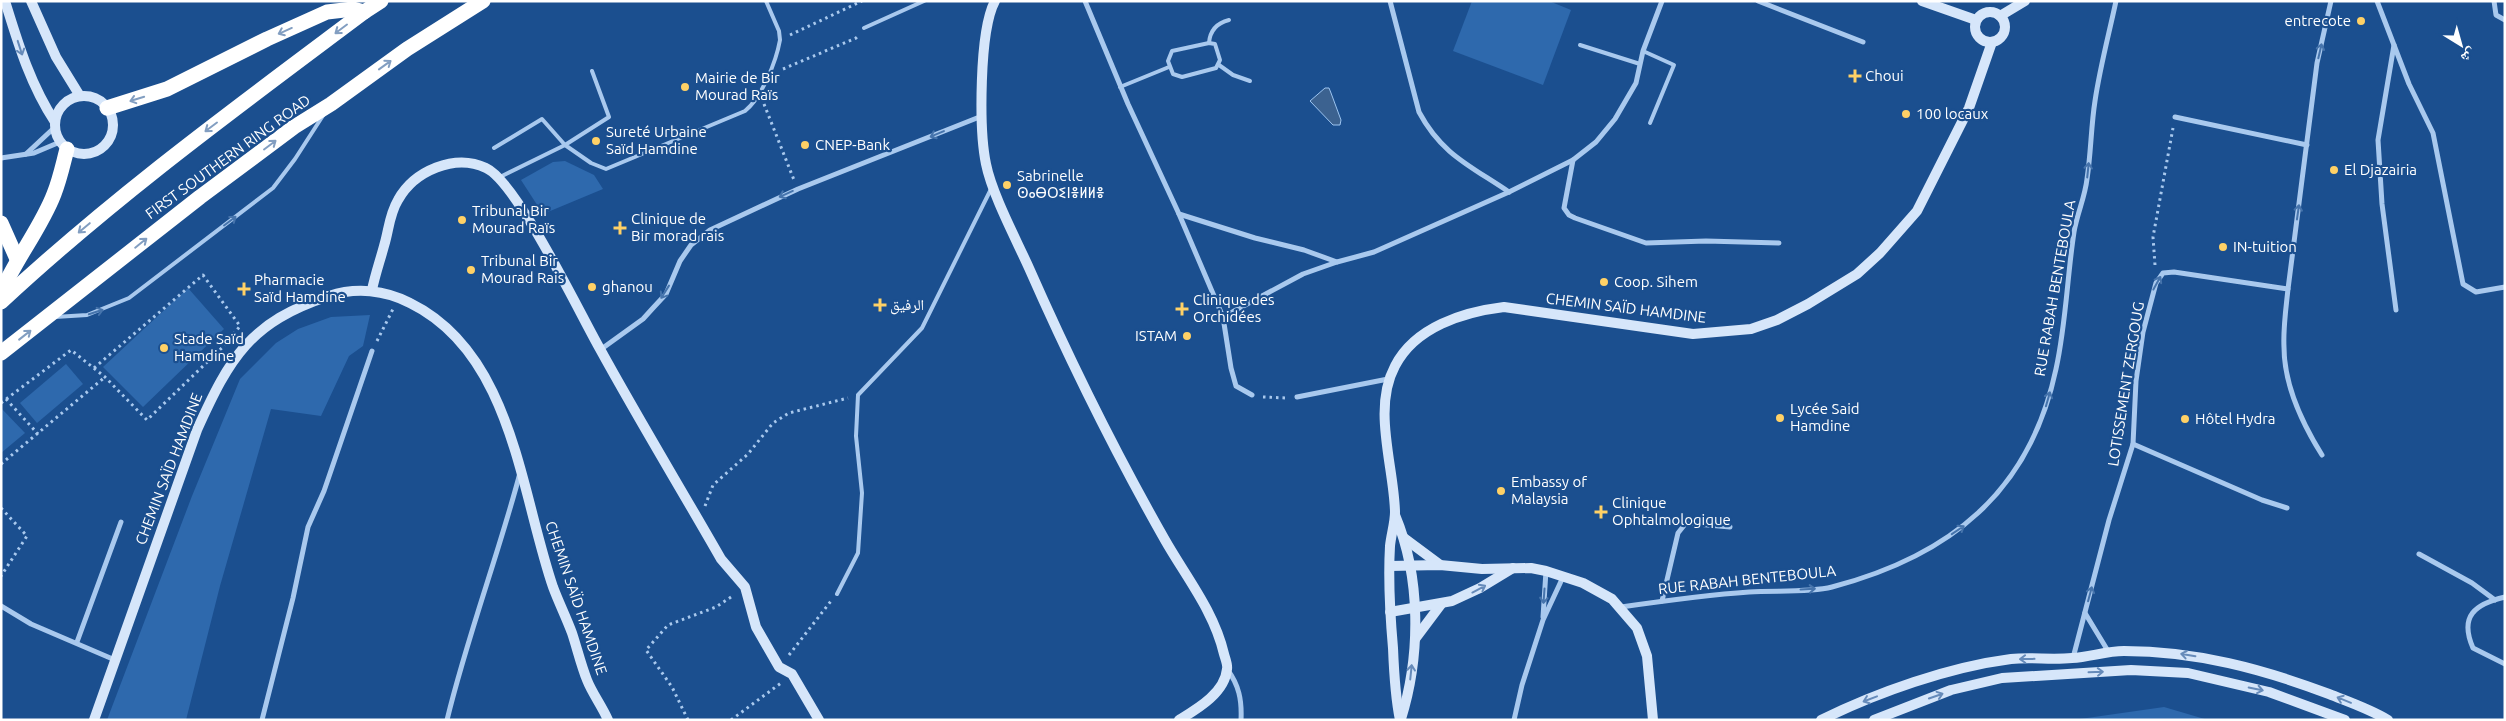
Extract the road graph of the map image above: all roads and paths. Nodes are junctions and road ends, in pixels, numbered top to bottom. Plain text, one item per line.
1 (5, 1) edge
2 (31, 1) edge
3 (381, 1) edge
4 (483, 1) edge
5 (766, 1) edge
6 (862, 1) edge
7 (924, 1) edge
8 (995, 1) edge
9 (1085, 1) edge
10 (1390, 1) edge
11 (1662, 1) edge
12 (1758, 1) edge
13 (1922, 1) edge
14 (2025, 1) edge
15 (2116, 1) edge
16 (2331, 1) edge
17 (2377, 1) edge
18 (2494, 1) edge
19 (364, 12) junction
20 (2000, 16) junction
21 (1229, 20) dead end
22 (1976, 20) junction
23 (2505, 20) edge
24 (864, 28) joint
25 (780, 40) junction
26 (1863, 42) dead end
27 (1992, 42) junction
28 (1209, 43) junction
29 (2394, 45) junction
30 (1580, 46) dead end
31 (1643, 51) junction
32 (1640, 64) junction
33 (1219, 65) junction
34 (1169, 67) junction
35 (592, 71) dead end
36 (768, 75) junction
37 (1250, 81) dead end
38 (1120, 87) junction
39 (760, 94) junction
40 (80, 96) junction
41 (332, 104) junction
42 (107, 108) junction
43 (982, 116) junction
44 (2175, 117) joint
45 (1650, 123) dead end
46 (55, 124) junction
47 (565, 145) junction
48 (2307, 145) junction
49 (64, 146) junction
50 (494, 148) dead end
51 (25, 154) junction
52 (1, 158) edge
53 (1573, 160) junction
54 (498, 177) junction
55 (994, 185) junction
56 (798, 189) junction
57 (1509, 192) junction
58 (1179, 214) junction
59 (1, 222) edge
60 (1779, 243) dead end
61 (17, 259) junction
62 (1337, 262) junction
63 (2156, 283) junction
64 (2505, 287) edge
65 (2288, 289) junction
66 (372, 290) junction
67 (1, 293) edge
68 (399, 297) junction
69 (1, 302) edge
70 (2396, 310) dead end
71 (48, 317) junction
72 (1223, 317) junction
73 (230, 340) junction
74 (244, 345) junction
75 (600, 350) junction
76 (372, 352) joint
77 (1, 354) edge
78 (94, 368) junction
79 (105, 377) junction
80 (1388, 379) junction
81 (858, 395) junction
82 (1252, 395) joint
83 (1297, 397) joint
84 (6, 399) junction
85 (1, 403) edge
86 (38, 434) junction
87 (2132, 444) junction
88 (2322, 455) dead end
89 (1, 464) edge
90 (521, 470) junction
91 (1, 508) edge
92 (2287, 508) dead end
93 (1395, 514) junction
94 (699, 520) junction
95 (121, 522) dead end
96 (1730, 527) dead end
97 (1404, 538) junction
98 (2419, 554) dead end
99 (1410, 565) junction
100 (1440, 565) junction
101 (1390, 566) junction
102 (1514, 568) junction
103 (1546, 571) junction
104 (1, 576) edge
105 (1564, 576) junction
106 (745, 587) junction
107 (837, 594) joint
108 (2505, 597) edge
109 (2495, 600) junction
110 (1662, 601) junction
111 (1442, 603) junction
112 (1, 606) edge
113 (1414, 607) junction
114 (1621, 607) junction
115 (1390, 612) junction
116 (2085, 613) junction
117 (1543, 620) junction
118 (1415, 639) junction
119 (77, 642) junction
120 (2108, 651) junction
121 (2073, 658) junction
122 (115, 660) junction
123 (2505, 664) edge
124 (779, 668) junction
125 (1227, 670) junction
126 (792, 674) junction
127 (94, 720) edge
128 (262, 720) edge
129 (447, 720) edge
130 (608, 720) edge
131 (688, 720) edge
132 (731, 720) edge
133 (819, 720) edge
134 (1179, 720) edge
135 (1241, 720) edge
136 (1400, 720) edge
137 (1514, 720) edge
138 (1653, 720) edge
139 (1822, 720) edge
140 (1874, 720) edge
141 (2345, 720) edge
142 (2388, 720) edge

1 -> 46 main road
2 - 40 main road
3 - 19 highway, FIRST SOUTHERN RING ROAD
41 -> 4 highway, FIRST SOUTHERN RING ROAD
5 - 25 lane
6 - 25 path
7 - 24 lane
8 - 43 main road
9 - 38 street
10 - 57 street
11 - 31 street
12 - 26 street
13 - 22 main road
14 - 20 main road
110 -> 15 street, RUE RABAH BENTEBOULA
48 -> 16 street
17 - 29 street
18 - 23 street
19 -> 42 highway
19 -> 69 highway, FIRST SOUTHERN RING ROAD
20 - 22 main road
20 - 27 main road
21 - 28 lane
22 - 27 main road
24 - 36 path
25 - 36 lane
27 - 80 main road, CHEMIN SAÏD HAMDINE
28 - 33 lane
28 - 34 lane
29 - 64 street
29 - 70 street
30 - 32 lane
31 - 32 street
31 - 45 lane
32 - 53 street
33 - 34 lane
33 - 37 lane
34 - 38 lane
35 - 47 lane
36 - 39 lane
38 - 58 street
39 - 47 lane
39 - 56 path
40 - 42 main road
40 - 46 main road
71 -> 41 highway, FIRST SOUTHERN RING ROAD
71 -> 41 lane
42 - 49 main road
43 - 55 main road
43 -> 56 street
44 - 48 street
44 - 63 path
46 - 49 main road
46 - 51 street
47 - 50 lane
47 - 54 lane
65 -> 48 street
49 - 51 street
49 - 61 highway
51 - 52 street
53 - 57 street
53 - 60 street
54 - 66 main road
54 - 75 main road
55 - 81 lane
55 - 125 main road
56 -> 75 street
57 - 62 street
58 - 62 street
58 - 72 street
59 - 61 highway
61 - 67 highway
62 - 72 street
63 -> 65 street, LOTISSEMENT ZERGOUG
63 - 87 street, LOTISSEMENT ZERGOUG
65 - 88 street
66 - 68 main road, CHEMIN SAÏD HAMDINE
66 - 74 main road, CHEMIN SAÏD HAMDINE
68 - 76 path
68 - 90 main road, CHEMIN SAÏD HAMDINE
77 -> 71 highway, FIRST SOUTHERN RING ROAD
72 - 82 street
73 - 74 path
73 - 78 path
73 - 79 path
74 - 122 main road, CHEMIN SAÏD HAMDINE
75 - 94 main road
76 - 128 street
78 - 79 path
78 - 84 path
79 - 86 path
80 - 83 street
80 - 93 main road, CHEMIN SAÏD HAMDINE
81 - 94 path
81 - 107 lane
82 - 83 path
84 - 85 path
84 - 86 path
86 - 89 path
87 - 92 street
116 -> 87 street, LOTISSEMENT ZERGOUG
90 - 129 street
90 - 130 main road, CHEMIN SAÏD HAMDINE
91 - 104 path
93 - 97 main road
93 - 101 main road
94 - 106 main road
95 - 119 street
96 - 110 street
97 - 99 main road
97 - 100 main road
98 - 109 street
99 - 100 main road
99 - 101 main road
99 - 113 main road
100 - 102 main road
101 - 115 main road
102 - 103 main road
111 -> 102 main road
103 - 105 main road
103 -> 117 street
105 - 114 main road
105 - 117 street
106 - 124 main road
106 - 131 path
107 - 124 path
108 - 109 street
109 - 123 street
110 - 114 street, RUE RABAH BENTEBOULA
111 - 113 main road
111 - 118 main road
112 - 119 street
113 - 115 main road
113 - 118 main road
114 - 138 main road
115 - 136 main road
116 - 120 street
116 - 121 street, LOTISSEMENT ZERGOUG
117 - 137 street
136 -> 118 main road
119 - 122 street
120 - 121 main road
142 -> 120 main road
121 -> 139 main road
122 - 127 main road, CHEMIN SAÏD HAMDINE
124 - 126 main road
125 - 134 main road
125 - 135 street
126 - 132 path
126 - 133 main road
140 -> 141 main road

